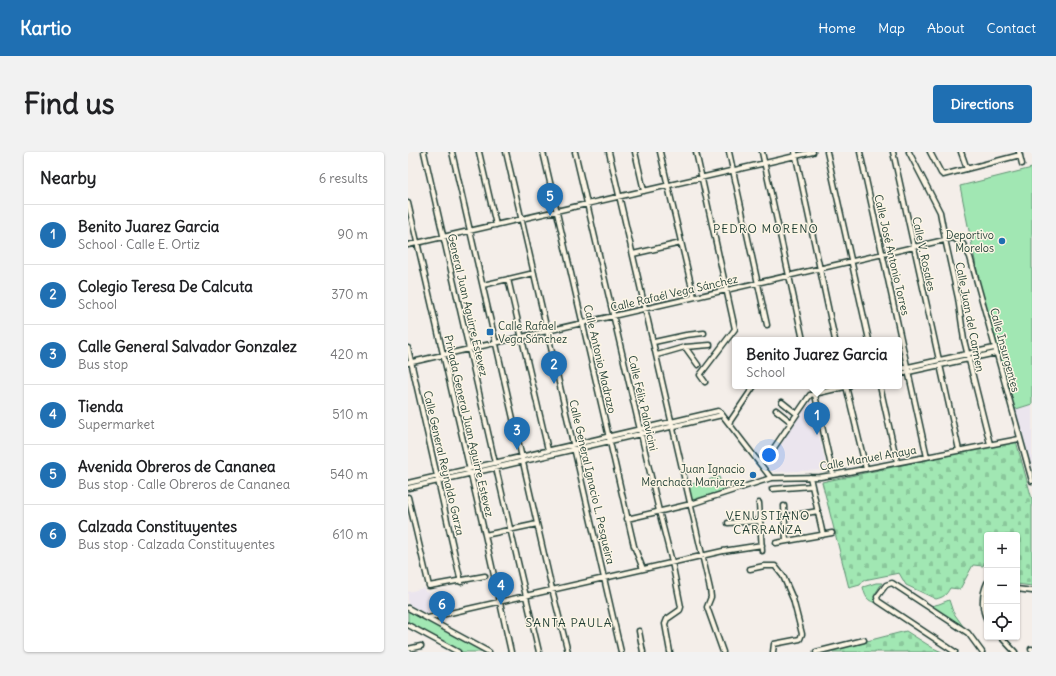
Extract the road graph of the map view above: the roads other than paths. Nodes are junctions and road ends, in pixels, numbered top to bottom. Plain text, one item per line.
1 (424, 152) edge
2 (452, 152) edge
3 (479, 152) edge
4 (506, 152) edge
5 (544, 152) edge
6 (575, 152) edge
7 (609, 152) edge
8 (635, 152) edge
9 (660, 152) edge
10 (696, 152) edge
11 (729, 152) edge
12 (762, 152) edge
13 (813, 152) edge
14 (827, 152) edge
15 (860, 152) edge
16 (893, 152) edge
17 (909, 152) edge
18 (930, 152) edge
19 (960, 152) edge
20 (795, 154) edge
21 (1020, 154) edge
22 (764, 164) junction
23 (1022, 164) dead end
24 (967, 169) junction
25 (733, 171) junction
26 (702, 178) junction
27 (668, 186) junction
28 (644, 191) junction
29 (620, 197) junction
30 (408, 203) edge
31 (587, 204) junction
32 (557, 211) junction
33 (522, 219) junction
34 (496, 225) junction
35 (470, 231) junction
36 (444, 237) junction
37 (945, 239) junction
38 (417, 243) junction
39 (681, 243) junction
40 (408, 246) edge
41 (913, 246) junction
42 (633, 254) junction
43 (882, 254) junction
44 (851, 261) junction
45 (819, 268) junction
46 (534, 273) junction
47 (788, 276) junction
48 (508, 279) junction
49 (757, 283) junction
50 (483, 285) junction
51 (726, 290) junction
52 (694, 297) junction
53 (645, 309) junction
54 (613, 316) junction
55 (583, 323) junction
56 (766, 325) dead end
57 (548, 331) junction
58 (704, 333) dead end
59 (522, 337) junction
60 (802, 337) edge
61 (834, 337) edge
62 (868, 337) edge
63 (901, 337) edge
64 (902, 341) edge
65 (654, 342) junction
66 (496, 343) junction
67 (710, 345) dead end
68 (685, 347) junction
69 (408, 348) edge
70 (994, 348) junction
71 (469, 349) junction
72 (996, 353) junction
73 (657, 354) junction
74 (967, 354) junction
75 (443, 355) junction
76 (968, 359) junction
77 (939, 360) junction
78 (410, 363) edge
79 (698, 365) dead end
80 (940, 366) junction
81 (908, 367) junction
82 (902, 368) edge
83 (909, 372) junction
84 (902, 373) edge
85 (705, 382) dead end
86 (752, 389) edge
87 (814, 389) edge
88 (835, 389) edge
89 (848, 389) edge
90 (881, 389) edge
91 (815, 394) junction
92 (782, 402) dead end
93 (776, 410) dead end
94 (797, 414) junction
95 (722, 415) junction
96 (791, 422) junction
97 (729, 423) junction
98 (672, 424) junction
99 (640, 429) junction
100 (641, 434) junction
101 (609, 436) junction
102 (1019, 439) junction
103 (610, 441) junction
104 (574, 444) junction
105 (990, 444) junction
106 (575, 449) junction
107 (548, 450) junction
108 (960, 450) junction
109 (927, 457) junction
110 (767, 458) dead end
111 (522, 459) junction
112 (897, 462) junction
113 (496, 465) junction
114 (469, 469) junction
115 (866, 469) junction
116 (470, 474) junction
117 (833, 475) junction
118 (437, 476) junction
119 (810, 477) junction
120 (771, 478) junction
121 (438, 481) junction
122 (1032, 482) edge
123 (408, 483) edge
124 (812, 486) junction
125 (408, 488) edge
126 (772, 489) dead end
127 (408, 497) edge
128 (759, 503) dead end
129 (691, 504) junction
130 (784, 506) dead end
131 (659, 511) junction
132 (818, 512) junction
133 (784, 518) junction
134 (627, 519) junction
135 (760, 521) junction
136 (728, 523) dead end
137 (537, 524) junction
138 (511, 530) junction
139 (832, 533) dead end
140 (485, 535) junction
141 (823, 535) junction
142 (786, 541) junction
143 (776, 543) dead end
144 (762, 545) junction
145 (762, 551) dead end
146 (703, 556) junction
147 (672, 562) junction
148 (643, 569) junction
149 (750, 569) dead end
150 (485, 576) dead end
151 (605, 578) junction
152 (462, 582) junction
153 (1020, 589) edge
154 (552, 590) junction
155 (1032, 591) edge
156 (526, 595) junction
157 (984, 596) edge
158 (500, 601) junction
159 (408, 608) edge
160 (984, 612) edge
161 (428, 618) junction
162 (408, 625) edge
163 (639, 631) dead end
164 (864, 640) dead end
165 (1004, 640) edge
166 (421, 646) dead end
167 (408, 649) edge
168 (723, 651) edge
169 (458, 652) edge
170 (490, 652) edge
171 (511, 652) edge
172 (539, 652) edge
173 (568, 652) edge
174 (621, 652) edge
175 (643, 652) edge
176 (670, 652) edge
177 (773, 652) edge
178 (816, 652) edge
179 (955, 652) edge
180 (982, 652) edge
181 (1015, 652) edge

1 - 36 street, General Juan Aguirre Estevez
2 - 35 street
3 - 34 street
4 - 33 street, Calle General Ignacio L. Pesqueira
5 - 32 street, Calle Antonio Madrazo
6 - 31 street, Calle Félix Palavicini
7 - 29 street
8 - 28 street
9 - 27 street
10 - 26 street
11 - 25 street
12 - 22 street
13 - 20 street
14 - 44 street
15 - 43 street, Calle José Antonio Torres
16 - 41 street, Calle V. Rosales
17 - 37 street, Calle Juan del Carmen
18 - 24 street
19 - 24 street
20 - 22 street
20 - 45 street
21 - 23 street
21 - 24 street
22 - 25 street
22 - 47 street
25 - 26 street
25 - 49 street
26 - 27 street
26 - 51 street
27 - 28 street
27 - 39 street
28 - 29 street
29 - 31 street
29 - 42 street
30 - 38 street, Privada General Juan Aguirre Estevez
31 - 32 street
31 - 54 street, Calle Félix Palavicini
32 - 33 street
32 - 55 street, Calle Antonio Madrazo
33 - 34 street
33 - 46 street, Calle General Ignacio L. Pesqueira
34 - 35 street
35 - 36 street
35 - 50 street
36 - 38 street
36 - 71 street, General Juan Aguirre Estevez
37 - 41 street, Calle Rafaél Vega Sánchez
37 - 70 street, Calle Insurgentes
37 - 74 street, Calle Juan del Carmen
38 - 40 street
38 - 75 street, Privada General Juan Aguirre Estevez
39 - 42 street
39 - 52 street
41 - 43 street, Calle Rafaél Vega Sánchez
41 - 77 street, Calle V. Rosales
42 - 53 street
43 - 44 street, Calle Rafaél Vega Sánchez
43 - 63 street, Calle José Antonio Torres
44 - 45 street, Calle Rafaél Vega Sánchez
44 - 62 street
45 - 47 street, Calle Rafaél Vega Sánchez
45 - 61 street
46 - 48 street
46 - 57 street, Calle General Ignacio L. Pesqueira
47 - 49 street, Calle Rafaél Vega Sánchez
47 - 60 street
48 - 50 street
48 - 59 street
49 - 51 street, Calle Rafaél Vega Sánchez
49 - 56 street
50 - 66 street
51 - 52 street, Calle Rafaél Vega Sánchez
51 - 85 street
52 - 53 street, Calle Rafaél Vega Sánchez
53 - 54 street, Calle Rafaél Vega Sánchez
53 - 65 street
54 - 55 street, Calle Rafaél Vega Sánchez
54 - 99 street, Calle Félix Palavicini
55 - 57 street, Calle Rafaél Vega Sánchez
55 - 101 street, Calle Antonio Madrazo
57 - 59 street, Calle Rafaél Vega Sánchez
57 - 104 street, Calle General Ignacio L. Pesqueira
58 - 65 street
59 - 66 street, Calle Rafaél Vega Sánchez
59 - 107 street
64 - 81 street, Calle José Antonio Torres
65 - 73 street
66 - 71 street, Calle Rafaél Vega Sánchez
66 - 111 street
67 - 68 street
68 - 73 street
68 - 79 street
69 - 78 street, Calle General Reynaldo Garza
70 - 72 street, Calle Insurgentes
70 - 74 street
71 - 75 street, Calle Rafaél Vega Sánchez
71 - 113 street, General Juan Aguirre Estevez
72 - 76 street
72 - 102 street, Calle Insurgentes
73 - 98 street
74 - 76 street, Calle Juan del Carmen
74 - 77 street
75 - 78 street, Calle Rafaél Vega Sánchez
75 - 114 street, Privada General Juan Aguirre Estevez
76 - 80 street
76 - 105 street, Calle Juan del Carmen
77 - 81 street
78 - 118 street, Calle General Reynaldo Garza
80 - 83 street
80 - 108 street
81 - 82 street
81 - 83 street, Calle José Antonio Torres
83 - 84 street
83 - 109 street, Calle José Antonio Torres
86 - 97 street
87 - 91 street
88 - 91 street
89 - 115 street
90 - 112 street
91 - 94 street
91 - 117 street
92 - 94 street
93 - 96 street
94 - 96 street
95 - 97 street
95 - 98 street
95 - 98 street
96 - 110 street
97 - 120 street
98 - 99 street
98 - 100 street
98 - 129 street
99 - 100 street, Calle Félix Palavicini
99 - 101 street
100 - 103 street
100 - 131 street, Calle Félix Palavicini
101 - 103 street, Calle Antonio Madrazo
101 - 104 street
102 - 105 street, Calle Manuel Anaya
102 - 122 street, Calle Insurgentes
103 - 106 street
103 - 134 street, Calle Antonio Madrazo
104 - 106 street, Calle General Ignacio L. Pesqueira
104 - 107 street
105 - 108 street, Calle Manuel Anaya
106 - 111 street
106 - 151 street, Calle General Ignacio L. Pesqueira
107 - 111 street
108 - 109 street, Calle Manuel Anaya
109 - 112 street, Calle Manuel Anaya
111 - 113 street
111 - 137 street
112 - 115 street, Calle Manuel Anaya
113 - 114 street
113 - 116 street
113 - 138 street, General Juan Aguirre Estevez
114 - 116 street, Privada General Juan Aguirre Estevez
114 - 118 street
115 - 117 street, Calle Manuel Anaya
116 - 121 street
116 - 140 street, Privada General Juan Aguirre Estevez
117 - 119 street, Calle Manuel Anaya
118 - 121 street, Calle General Reynaldo Garza
118 - 123 street
119 - 120 street, Calle Manuel Anaya
119 - 124 street
120 - 129 street, Calle Manuel Anaya
121 - 125 street
121 - 152 street, Calle General Reynaldo Garza
124 - 126 street
124 - 132 street
127 - 152 street
128 - 135 street
129 - 131 street, Calle Manuel Anaya
129 - 146 street
130 - 133 street
131 - 134 street, Calle Manuel Anaya
131 - 147 street, Calle Félix Palavicini
132 - 133 street
132 - 141 street
133 - 142 street
134 - 148 street, Calle Antonio Madrazo
135 - 136 street
135 - 144 street
137 - 138 street
137 - 154 street
138 - 140 street
138 - 156 street, General Juan Aguirre Estevez
139 - 141 street
140 - 158 street, Privada General Juan Aguirre Estevez
141 - 142 street
142 - 143 street
144 - 145 street
144 - 146 street
146 - 147 street
146 - 168 street
147 - 148 street
147 - 176 street, Calle Félix Palavicini
148 - 151 street
149 - 177 street
150 - 152 street
151 - 154 street
151 - 174 street, Calle General Ignacio L. Pesqueira
153 - 155 street
154 - 156 street
154 - 173 street
156 - 158 street
156 - 172 street, General Juan Aguirre Estevez
157 - 160 street
158 - 161 street
158 - 171 street, Privada General Juan Aguirre Estevez
159 - 161 street
161 - 170 street
162 - 169 street
163 - 175 street
164 - 178 street
165 - 181 street
166 - 167 street
179 - 180 street

